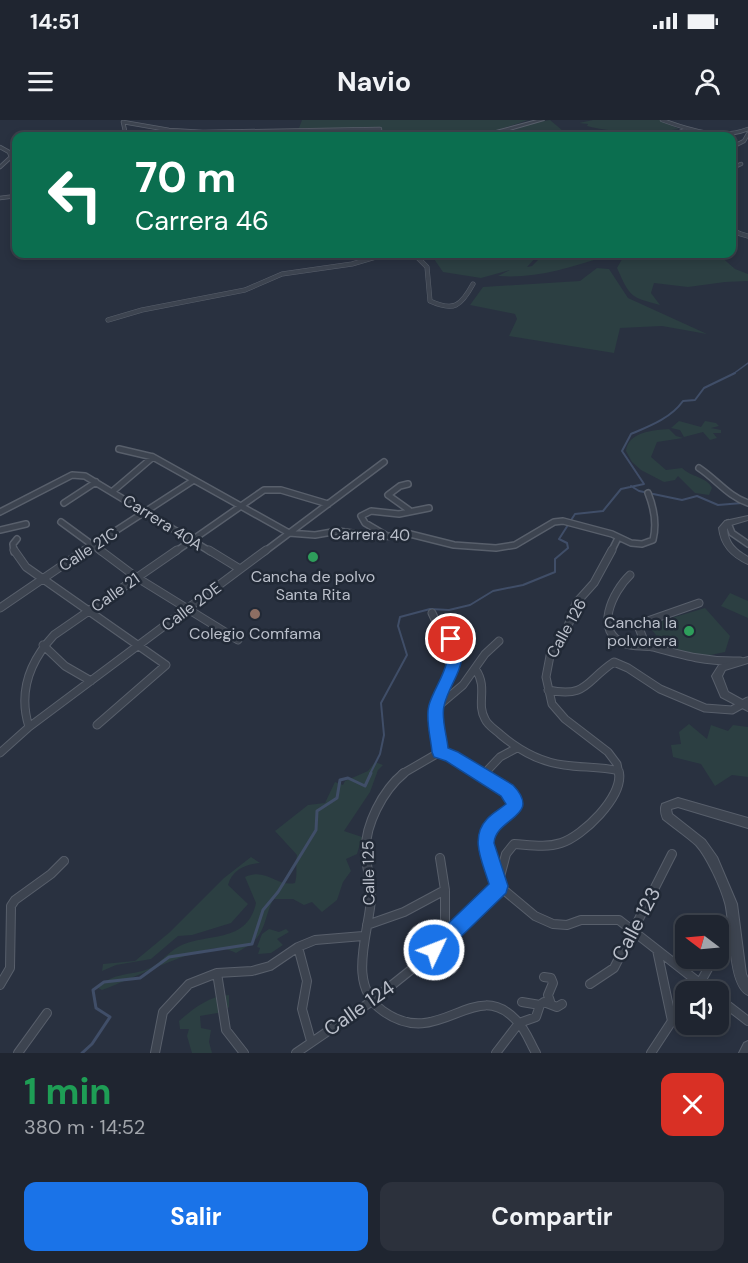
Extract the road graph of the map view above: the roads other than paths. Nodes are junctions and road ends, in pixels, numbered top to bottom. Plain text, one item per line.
1 (542, 120) edge
2 (662, 120) edge
3 (685, 130) junction
4 (748, 131) edge
5 (123, 132) edge
6 (214, 132) edge
7 (214, 132) edge
8 (376, 132) edge
9 (497, 132) edge
10 (680, 132) edge
11 (736, 145) edge
12 (0, 147) edge
13 (741, 164) dead end
14 (736, 166) edge
15 (0, 168) edge
16 (372, 258) edge
17 (418, 258) edge
18 (473, 284) dead end
19 (108, 320) dead end
20 (119, 450) dead end
21 (153, 457) junction
22 (384, 462) dead end
23 (699, 468) dead end
24 (194, 480) junction
25 (96, 482) junction
26 (408, 484) dead end
27 (113, 491) junction
28 (648, 493) dead end
29 (64, 503) dead end
30 (748, 503) edge
31 (328, 504) junction
32 (241, 507) junction
33 (429, 508) dead end
34 (409, 510) junction
35 (0, 512) edge
36 (147, 512) junction
37 (748, 518) edge
38 (61, 522) dead end
39 (728, 523) junction
40 (26, 524) dead end
41 (0, 530) edge
42 (289, 533) junction
43 (387, 536) junction
44 (618, 538) junction
45 (17, 539) dead end
46 (192, 540) junction
47 (748, 544) edge
48 (93, 545) junction
49 (748, 561) edge
50 (240, 569) junction
51 (630, 575) dead end
52 (136, 577) junction
53 (42, 578) junction
54 (699, 603) dead end
55 (0, 608) edge
56 (187, 609) junction
57 (90, 610) junction
58 (432, 613) dead end
59 (238, 640) dead end
60 (499, 641) dead end
61 (43, 645) junction
62 (138, 645) junction
63 (646, 646) junction
64 (747, 660) edge
65 (476, 670) junction
66 (91, 681) junction
67 (548, 690) junction
68 (746, 705) edge
69 (436, 707) junction
70 (97, 724) dead end
71 (29, 727) junction
72 (515, 748) junction
73 (440, 752) junction
74 (0, 753) edge
75 (619, 771) junction
76 (483, 775) junction
77 (748, 823) edge
78 (672, 854) dead end
79 (440, 858) dead end
80 (64, 861) dead end
81 (499, 885) junction
82 (445, 890) junction
83 (734, 924) junction
84 (367, 925) junction
85 (633, 930) junction
86 (729, 932) edge
87 (363, 936) junction
88 (445, 939) junction
89 (298, 947) junction
90 (657, 950) junction
91 (218, 974) junction
92 (544, 977) dead end
93 (697, 981) edge
94 (590, 984) dead end
95 (0, 986) edge
96 (748, 989) edge
97 (372, 1001) junction
98 (522, 1002) dead end
99 (551, 1004) junction
100 (562, 1004) dead end
101 (540, 1005) junction
102 (729, 1006) edge
103 (46, 1013) dead end
104 (748, 1021) edge
105 (519, 1023) junction
106 (311, 1041) junction
107 (748, 1047) edge
108 (18, 1053) edge
109 (154, 1053) edge
110 (244, 1053) edge
111 (296, 1053) edge
112 (495, 1053) edge
113 (536, 1053) edge
114 (651, 1053) edge
115 (745, 1053) edge

1 - 9 street
2 - 3 street
3 - 4 street
3 - 10 street
4 - 11 street
5 - 6 street
7 - 8 street
12 - 15 street
13 - 14 street
16 - 19 street
17 - 18 street
20 - 21 street, Carrera 40
21 - 24 street, Carrera 40
21 - 27 street
22 - 31 street, Calle 20E
23 - 30 street
24 - 32 street, Carrera 40
24 - 36 street, Calle 21C
25 - 27 street, Carrera 40A
25 - 29 street
25 - 35 street, Carrera 40A
26 - 34 street
27 - 36 street, Carrera 40A
28 - 44 street
31 - 32 street, Calle 21
31 - 42 street, Calle 20E
32 - 42 street, Carrera 40
32 - 46 street, Calle 21
33 - 34 street
34 - 43 street
36 - 46 street, Carrera 40A
36 - 48 street, Calle 21C
37 - 39 street
38 - 48 street
39 - 47 street
39 - 49 street
40 - 41 street
42 - 43 street, Carrera 40
42 - 50 street, Calle 20E
43 - 44 street, Carrera 40
44 - 67 street, Calle 126
45 - 53 street
46 - 50 street, Carrera 40A
46 - 52 street, Calle 21
48 - 52 street
48 - 53 street, Calle 21C
50 - 56 street, Calle 20E
51 - 63 street
52 - 56 street
52 - 57 street, Calle 21
53 - 55 street, Calle 21C
53 - 57 street
54 - 63 street
56 - 59 street
56 - 62 street, Calle 20E
57 - 61 street, Calle 21
57 - 62 street
58 - 69 street
60 - 65 street
61 - 66 street
61 - 71 street, Calle 21
62 - 66 street, Calle 20E
62 - 70 street
63 - 64 street
64 - 68 street
65 - 69 street
65 - 72 street
66 - 71 street, Calle 20E
67 - 68 street
67 - 75 street
69 - 73 street
71 - 74 street, Calle 20E
72 - 75 street
72 - 76 street
73 - 76 street
73 - 84 street, Calle 125
75 - 81 street
76 - 81 street
77 - 83 street
78 - 85 street, Calle 123
79 - 82 street
80 - 95 street
81 - 85 street
81 - 88 street, Calle 124
82 - 84 street, Calle 125
82 - 88 street
83 - 86 street
83 - 96 street
84 - 87 street, Calle 125
85 - 90 street
85 - 94 street, Calle 123
87 - 89 street
87 - 97 street, Calle 125
88 - 97 street, Calle 124
89 - 91 street
89 - 106 street
90 - 93 street
90 - 114 street
91 - 109 street
91 - 110 street
92 - 99 street
97 - 105 street
97 - 106 street, Calle 124
98 - 101 street
99 - 100 street
99 - 101 street
101 - 105 street
102 - 104 street
103 - 108 street
105 - 112 street
105 - 113 street
106 - 111 street, Calle 124
107 - 115 street

